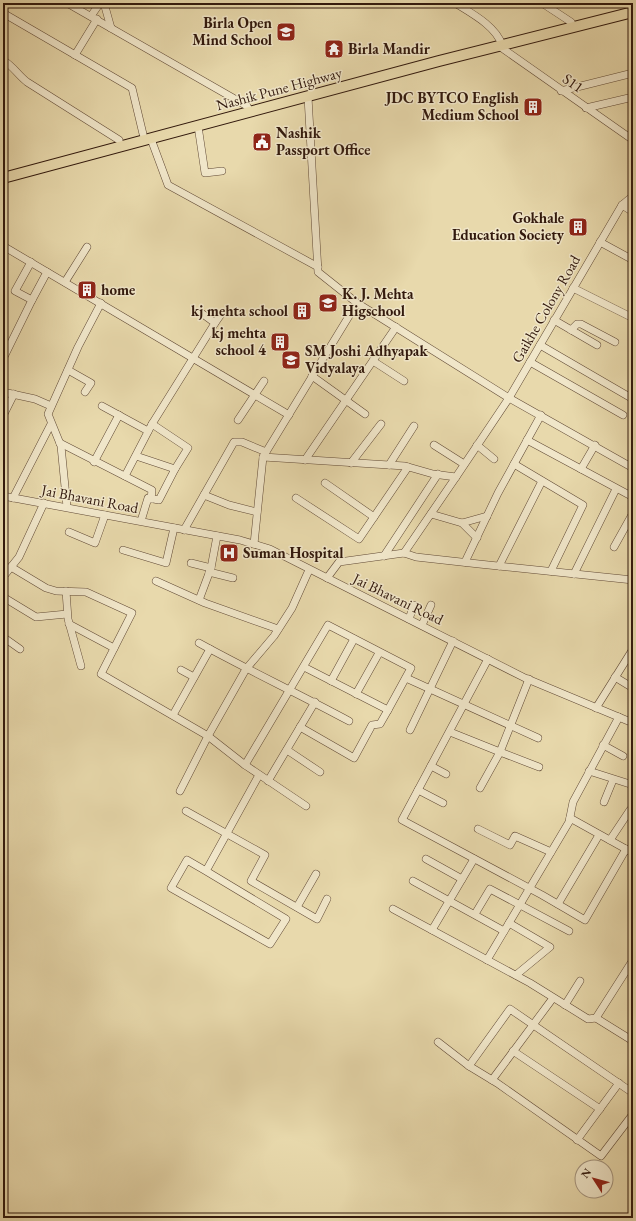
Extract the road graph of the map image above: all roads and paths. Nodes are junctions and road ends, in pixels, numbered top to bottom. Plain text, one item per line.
1 (67, 3) edge
2 (100, 3) edge
3 (104, 3) edge
4 (455, 3) edge
5 (542, 3) edge
6 (632, 12) edge
7 (3, 13) edge
8 (94, 18) junction
9 (572, 22) junction
10 (111, 28) junction
11 (500, 44) junction
12 (76, 55) junction
13 (3, 60) edge
14 (633, 73) edge
15 (561, 91) junction
16 (308, 97) junction
17 (633, 97) edge
18 (586, 108) junction
19 (248, 109) junction
20 (198, 126) junction
21 (147, 136) junction
22 (119, 140) junction
23 (633, 140) edge
24 (3, 171) edge
25 (222, 171) dead end
26 (3, 178) edge
27 (633, 196) edge
28 (622, 205) junction
29 (633, 212) edge
30 (600, 242) junction
31 (3, 246) edge
32 (87, 247) dead end
33 (633, 260) edge
34 (31, 262) junction
35 (318, 267) junction
36 (48, 272) junction
37 (65, 282) junction
38 (573, 288) junction
39 (32, 300) junction
40 (101, 303) junction
41 (356, 303) junction
42 (200, 312) dead end
43 (222, 313) dead end
44 (633, 318) edge
45 (554, 320) junction
46 (215, 323) junction
47 (396, 327) junction
48 (571, 330) junction
49 (615, 342) dead end
50 (540, 345) junction
51 (597, 345) dead end
52 (193, 358) junction
53 (3, 359) edge
54 (373, 361) junction
55 (530, 362) junction
56 (68, 370) junction
57 (312, 376) junction
58 (264, 381) dead end
59 (404, 381) dead end
60 (3, 392) edge
61 (85, 392) dead end
62 (14, 394) junction
63 (254, 394) junction
64 (509, 398) junction
65 (633, 399) edge
66 (346, 400) junction
67 (51, 406) junction
68 (102, 406) dead end
69 (365, 414) dead end
70 (119, 415) junction
71 (288, 415) junction
72 (540, 415) junction
73 (623, 415) dead end
74 (3, 416) edge
75 (238, 420) dead end
76 (51, 424) junction
77 (152, 424) junction
78 (381, 424) dead end
79 (414, 426) dead end
80 (148, 431) junction
81 (527, 440) junction
82 (60, 443) junction
83 (434, 445) dead end
84 (477, 445) junction
85 (595, 445) junction
86 (264, 455) junction
87 (136, 456) junction
88 (494, 459) dead end
89 (306, 460) junction
90 (94, 462) junction
91 (351, 463) junction
92 (464, 464) junction
93 (514, 464) junction
94 (389, 465) junction
95 (408, 467) junction
96 (633, 468) edge
97 (175, 469) junction
98 (581, 469) junction
99 (438, 474) junction
100 (125, 476) junction
101 (456, 477) junction
102 (542, 481) junction
103 (325, 483) dead end
104 (616, 489) junction
105 (204, 495) junction
106 (3, 496) edge
107 (12, 498) junction
108 (296, 498) dead end
109 (633, 498) edge
110 (151, 499) junction
111 (44, 503) junction
112 (67, 507) junction
113 (257, 512) junction
114 (633, 513) edge
115 (105, 514) junction
116 (431, 514) junction
117 (487, 516) junction
118 (374, 517) junction
119 (141, 521) junction
120 (462, 523) junction
121 (174, 528) junction
122 (184, 530) junction
123 (69, 532) dead end
124 (218, 536) junction
125 (477, 538) junction
126 (254, 544) junction
127 (614, 546) dead end
128 (123, 550) dead end
129 (404, 553) junction
130 (384, 556) junction
131 (465, 562) junction
132 (191, 563) dead end
133 (499, 566) junction
134 (11, 567) junction
135 (210, 570) junction
136 (309, 570) junction
137 (551, 571) junction
138 (574, 574) junction
139 (3, 577) edge
140 (233, 578) dead end
141 (327, 578) junction
142 (633, 580) edge
143 (156, 581) dead end
144 (66, 591) junction
145 (3, 597) edge
146 (199, 600) junction
147 (414, 605) dead end
148 (431, 605) dead end
149 (67, 614) junction
150 (409, 619) junction
151 (69, 624) junction
152 (422, 625) junction
153 (278, 629) junction
154 (3, 637) edge
155 (354, 639) junction
156 (453, 641) junction
157 (198, 643) dead end
158 (114, 648) junction
159 (20, 649) dead end
160 (210, 649) junction
161 (379, 653) junction
162 (632, 654) edge
163 (488, 659) junction
164 (80, 666) dead end
165 (304, 667) junction
166 (246, 669) junction
167 (181, 670) dead end
168 (194, 677) junction
169 (615, 677) junction
170 (406, 678) junction
171 (529, 679) junction
172 (330, 681) junction
173 (633, 688) edge
174 (290, 689) junction
175 (430, 689) junction
176 (356, 694) junction
177 (314, 702) junction
178 (464, 705) junction
179 (596, 708) junction
180 (388, 710) junction
181 (173, 715) junction
182 (618, 717) junction
183 (349, 721) dead end
184 (633, 723) edge
185 (510, 725) junction
186 (300, 727) junction
187 (410, 730) dead end
188 (450, 732) junction
189 (208, 736) junction
190 (538, 738) dead end
191 (603, 746) junction
192 (287, 750) junction
193 (500, 752) junction
194 (623, 756) dead end
195 (245, 765) junction
196 (431, 766) junction
197 (539, 767) dead end
198 (589, 771) junction
199 (320, 772) dead end
200 (446, 774) dead end
201 (259, 775) junction
202 (613, 780) junction
203 (268, 781) junction
204 (633, 786) edge
205 (480, 788) dead end
206 (418, 790) junction
207 (180, 791) dead end
208 (604, 802) dead end
209 (442, 803) dead end
210 (306, 806) dead end
211 (186, 811) dead end
212 (633, 812) edge
213 (570, 818) junction
214 (478, 829) dead end
215 (227, 834) junction
216 (600, 835) junction
217 (610, 840) junction
218 (626, 849) junction
219 (551, 852) junction
220 (633, 853) edge
221 (426, 859) dead end
222 (474, 859) junction
223 (206, 871) junction
224 (316, 874) dead end
225 (462, 879) junction
226 (251, 881) junction
227 (413, 881) dead end
228 (529, 888) junction
229 (244, 893) junction
230 (327, 899) dead end
231 (450, 900) junction
232 (558, 904) junction
233 (519, 905) junction
234 (297, 907) junction
235 (394, 909) dead end
236 (474, 914) junction
237 (509, 924) junction
238 (432, 930) junction
239 (504, 931) junction
240 (569, 932) dead end
241 (487, 960) junction
242 (633, 960) edge
243 (516, 975) junction
244 (580, 980) dead end
245 (553, 998) junction
246 (565, 1005) junction
247 (596, 1018) junction
248 (533, 1025) junction
249 (633, 1041) edge
250 (438, 1042) dead end
251 (514, 1051) junction
252 (470, 1066) junction
253 (492, 1080) junction
254 (619, 1083) junction
255 (633, 1093) edge
256 (600, 1109) junction
257 (633, 1114) edge
258 (577, 1140) junction

1 - 8 street
2 - 8 street
3 - 10 street
4 - 11 street, S11
5 - 9 street
6 - 9 highway, Nashik Pune Highway
6 - 11 highway, Nashik Pune Highway
7 - 12 street
8 - 10 street
8 - 12 street
9 - 11 highway, Nashik Pune Highway
10 - 19 street
11 - 15 street, S11
11 - 16 highway, Nashik Pune Highway
11 - 19 highway, Nashik Pune Highway
12 - 21 street
13 - 22 street
14 - 15 street
15 - 18 street, S11
16 - 19 highway, Nashik Pune Highway
16 - 35 street
17 - 18 street
18 - 23 street, S11
19 - 20 highway, Nashik Pune Highway
19 - 21 highway, Nashik Pune Highway
20 - 21 highway, Nashik Pune Highway
20 - 25 street
21 - 22 highway, Nashik Pune Highway
21 - 26 highway, Nashik Pune Highway
21 - 35 street
22 - 24 highway, Nashik Pune Highway
27 - 28 street, Gaikhe Colony Road
28 - 29 street
28 - 30 street, Gaikhe Colony Road
30 - 33 street
30 - 38 street, Gaikhe Colony Road
31 - 34 street
32 - 37 street
34 - 36 street
34 - 39 street
35 - 41 street
36 - 37 street
36 - 39 street
37 - 40 street
38 - 44 street
38 - 45 street, Gaikhe Colony Road
39 - 53 street
40 - 52 street
40 - 56 street
41 - 47 street
41 - 57 street
42 - 46 street
43 - 46 street
45 - 48 street
45 - 50 street, Gaikhe Colony Road
46 - 52 street
47 - 54 street
47 - 64 street
48 - 49 street
48 - 51 street
50 - 55 street, Gaikhe Colony Road
50 - 65 street
52 - 63 street
52 - 77 street
54 - 59 street
54 - 66 street
55 - 64 street, Gaikhe Colony Road
55 - 73 street
56 - 61 street
56 - 67 street
57 - 66 street
57 - 71 street
58 - 63 street
60 - 62 street
62 - 67 street
62 - 74 street
63 - 71 street
63 - 75 street
64 - 72 street
64 - 84 street, Gaikhe Colony Road
66 - 69 street
66 - 89 street
67 - 76 street
68 - 70 street
70 - 80 street
70 - 90 street
71 - 86 street
72 - 81 street
72 - 85 street
76 - 82 street
76 - 107 street
77 - 80 street
77 - 97 street
78 - 91 street
79 - 94 street
80 - 87 street
81 - 93 street
81 - 98 street
82 - 90 street
82 - 112 street
83 - 92 street
84 - 88 street
84 - 92 street, Gaikhe Colony Road
85 - 96 street
85 - 98 street
86 - 89 street
86 - 105 street
86 - 113 street
87 - 97 street
87 - 100 street
89 - 91 street
90 - 100 street
91 - 94 street
92 - 101 street, Gaikhe Colony Road
93 - 102 street
93 - 117 street
94 - 95 street
95 - 99 street
95 - 118 street
97 - 110 street
98 - 104 street
99 - 101 street
99 - 130 street
100 - 110 street
101 - 116 street, Gaikhe Colony Road
102 - 133 street
102 - 137 street
103 - 118 street
104 - 109 street
104 - 138 street
105 - 113 street
105 - 122 street
106 - 107 street, Jai Bhavani Road
107 - 111 street, Jai Bhavani Road
108 - 118 street
110 - 119 street
111 - 112 street, Jai Bhavani Road
111 - 134 street
112 - 115 street, Jai Bhavani Road
113 - 126 street
114 - 127 street
115 - 119 street, Jai Bhavani Road
115 - 123 street
116 - 120 street
116 - 129 street, Gaikhe Colony Road
117 - 120 street
117 - 125 street
119 - 121 street, Jai Bhavani Road
120 - 125 street
121 - 122 street, Jai Bhavani Road
121 - 128 street
122 - 124 street, Jai Bhavani Road
124 - 126 street, Jai Bhavani Road
124 - 135 street
125 - 131 street
126 - 136 street, Jai Bhavani Road
129 - 130 street
129 - 131 street
130 - 141 street
131 - 133 street
132 - 135 street
133 - 137 street
134 - 139 street
134 - 144 street
135 - 140 street
135 - 146 street
136 - 141 street, Jai Bhavani Road
136 - 153 street
137 - 138 street
138 - 142 street
141 - 150 street, Jai Bhavani Road
143 - 146 street
144 - 149 street
144 - 158 street
145 - 149 street
146 - 153 street
147 - 150 street
148 - 152 street
149 - 151 street
150 - 152 street, Jai Bhavani Road
151 - 158 street
151 - 164 street
152 - 156 street, Jai Bhavani Road
153 - 166 street
154 - 159 street
155 - 161 street
155 - 165 street
155 - 172 street
156 - 163 street, Jai Bhavani Road
156 - 175 street
157 - 160 street
158 - 181 street
160 - 166 street
160 - 168 street
161 - 170 street
161 - 176 street
162 - 169 street
163 - 171 street, Jai Bhavani Road
163 - 178 street
165 - 172 street
165 - 174 street
166 - 174 street
166 - 189 street
167 - 168 street
168 - 181 street
169 - 173 street
169 - 179 street
170 - 175 street
170 - 180 street
171 - 179 street, Jai Bhavani Road
171 - 185 street
172 - 176 street
174 - 177 street
174 - 195 street
175 - 178 street
175 - 187 street
176 - 180 street
177 - 183 street
177 - 186 street
178 - 185 street
178 - 188 street
179 - 182 street, Jai Bhavani Road
180 - 186 street
181 - 189 street
182 - 184 street, Jai Bhavani Road
182 - 191 street
185 - 190 street
185 - 193 street
186 - 192 street
188 - 193 street
188 - 196 street
189 - 195 street
189 - 207 street
191 - 194 street
191 - 198 street
192 - 199 street
192 - 203 street
193 - 197 street
193 - 205 street
195 - 201 street
196 - 200 street
196 - 206 street
198 - 202 street
198 - 213 street
201 - 203 street
201 - 215 street
202 - 204 street
202 - 208 street
203 - 210 street
206 - 209 street
206 - 222 street
211 - 215 street
212 - 217 street
213 - 216 street
213 - 219 street
214 - 219 street
215 - 223 street
215 - 226 street
216 - 217 street
216 - 232 street
217 - 218 street
218 - 220 street
218 - 232 street
219 - 228 street
221 - 225 street
222 - 225 street
222 - 228 street
223 - 229 street
223 - 229 street
224 - 234 street
225 - 231 street
226 - 229 street
226 - 234 street
227 - 231 street
228 - 232 street
228 - 233 street
230 - 234 street
231 - 236 street
231 - 238 street
233 - 236 street
233 - 237 street
233 - 240 street
235 - 238 street
236 - 239 street
237 - 239 street
237 - 243 street
238 - 241 street
239 - 241 street
241 - 243 street
242 - 247 street
243 - 245 street
244 - 246 street
245 - 246 street
245 - 248 street
246 - 247 street
247 - 249 street
248 - 251 street
248 - 252 street
248 - 254 street
250 - 252 street
251 - 253 street
251 - 256 street
252 - 253 street
253 - 258 street
254 - 255 street
254 - 256 street
256 - 258 street
257 - 258 street

